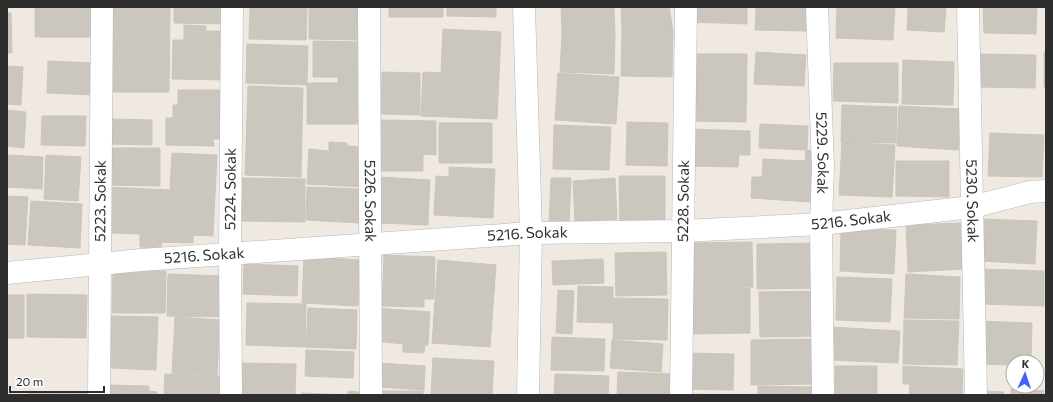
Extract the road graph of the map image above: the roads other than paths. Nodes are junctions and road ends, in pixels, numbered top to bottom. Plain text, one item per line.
1 (102, 7) edge
2 (232, 7) edge
3 (369, 7) edge
4 (524, 7) edge
5 (686, 7) edge
6 (817, 7) edge
7 (968, 7) edge
8 (1046, 191) edge
9 (972, 207) junction
10 (821, 224) junction
11 (683, 231) junction
12 (531, 233) junction
13 (371, 244) junction
14 (230, 254) junction
15 (99, 264) junction
16 (7, 273) edge
17 (99, 395) edge
18 (231, 395) edge
19 (372, 395) edge
20 (528, 395) edge
21 (681, 395) edge
22 (823, 395) edge
23 (976, 395) edge

1 - 15 street, 5223. Sokak
2 - 14 street, 5224. Sokak
3 - 13 street, 5226. Sokak
4 - 12 street
5 - 11 street, 5228. Sokak
6 - 10 street, 5229. Sokak
7 - 9 street, 5230. Sokak
8 - 9 street, 5216. Sokak
9 - 10 street, 5216. Sokak
9 - 23 street, 5230. Sokak
10 - 11 street, 5216. Sokak
10 - 22 street, 5229. Sokak
11 - 12 street, 5216. Sokak
11 - 21 street, 5228. Sokak
12 - 13 street, 5216. Sokak
12 - 20 street
13 - 14 street, 5216. Sokak
13 - 19 street, 5226. Sokak
14 - 15 street, 5216. Sokak
14 - 18 street, 5224. Sokak
15 - 16 street, 5216. Sokak
15 - 17 street, 5223. Sokak

